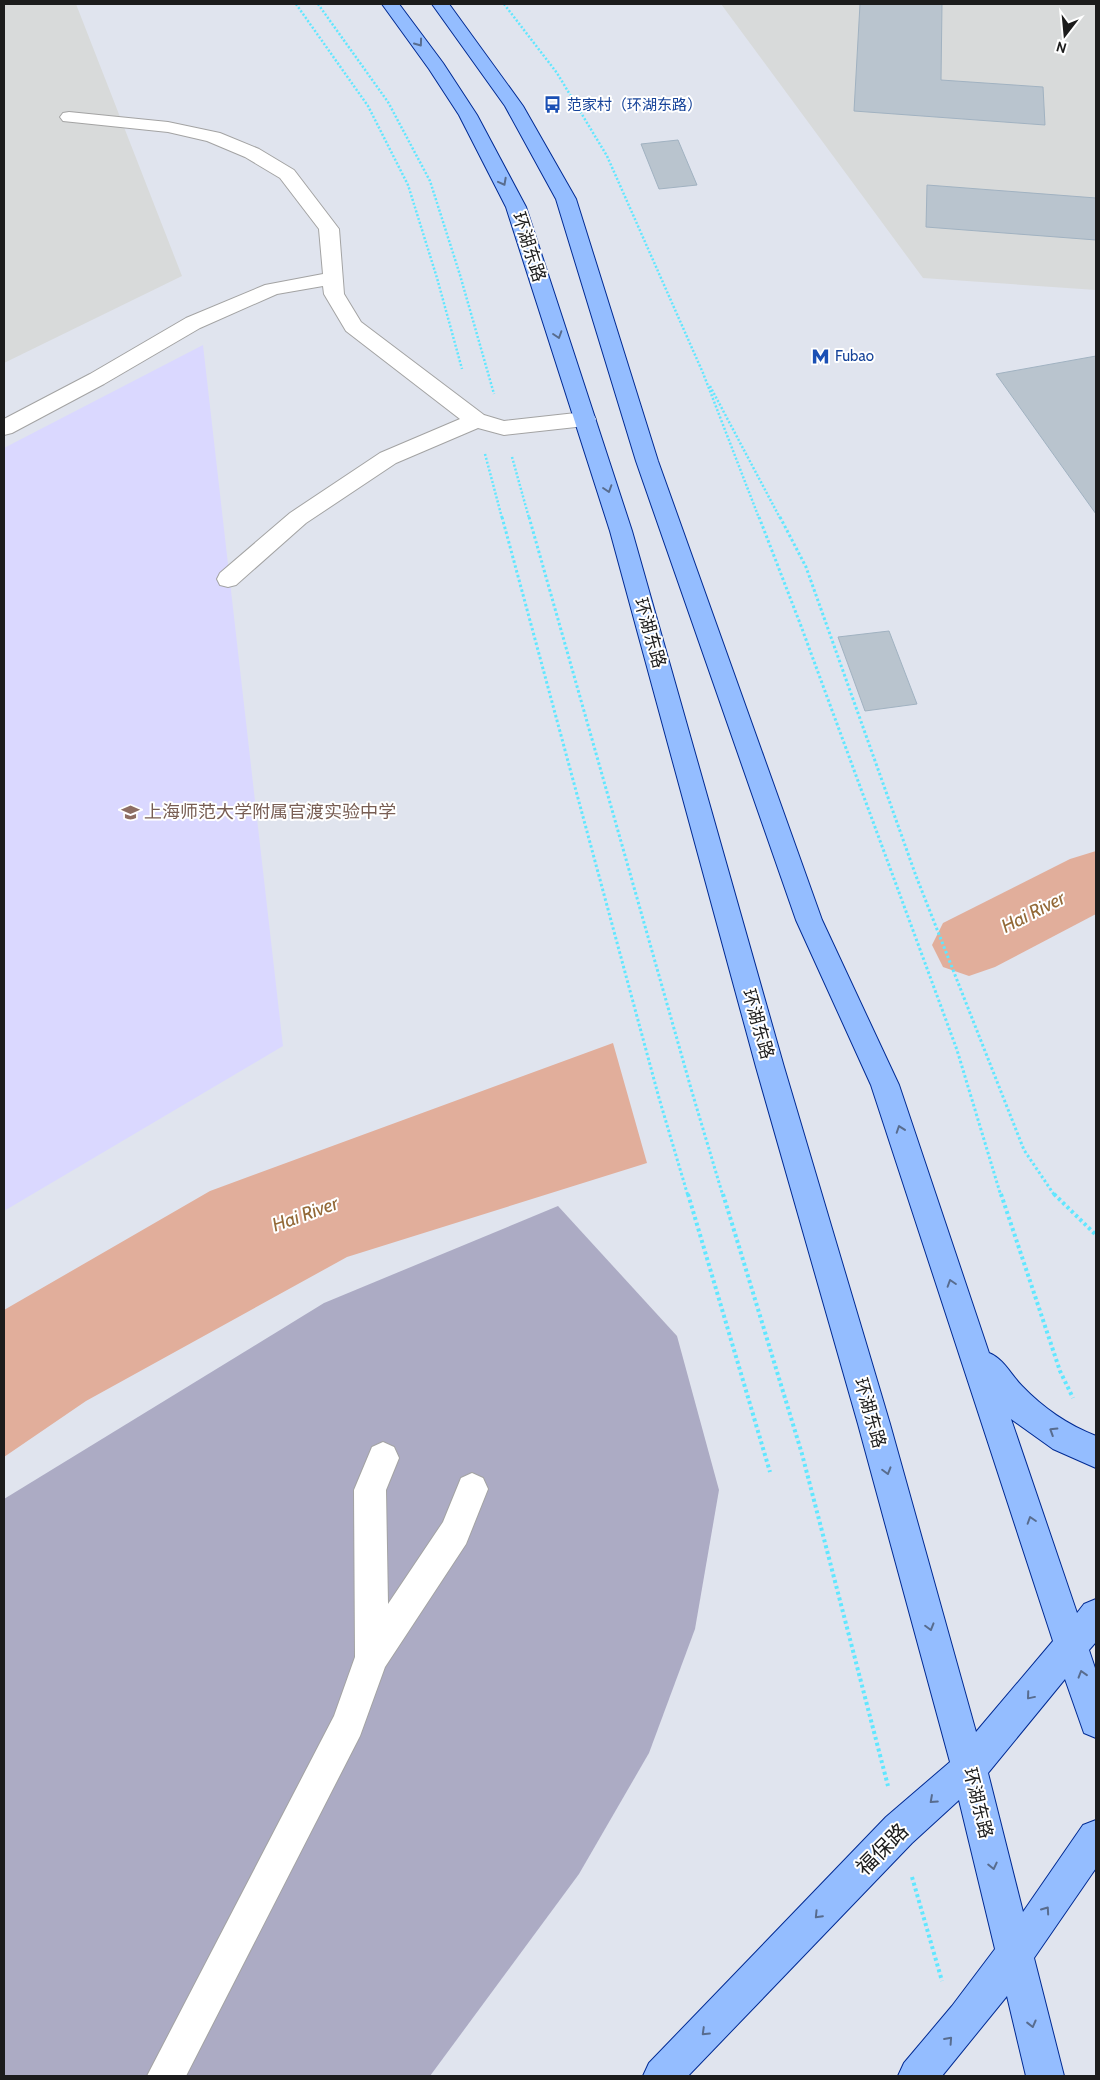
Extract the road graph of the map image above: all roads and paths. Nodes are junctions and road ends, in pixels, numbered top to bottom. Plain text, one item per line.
1 (296, 4) edge
2 (318, 4) edge
3 (390, 4) edge
4 (440, 4) edge
5 (504, 4) edge
6 (69, 117) dead end
7 (333, 278) junction
8 (703, 373) junction
9 (585, 419) junction
10 (476, 420) junction
11 (4, 428) edge
12 (504, 428) junction
13 (228, 579) dead end
14 (1096, 1235) edge
15 (965, 1323) junction
16 (1076, 1404) dead end
17 (1096, 1452) edge
18 (383, 1458) dead end
19 (770, 1472) dead end
20 (472, 1489) dead end
21 (1096, 1616) edge
22 (1072, 1645) junction
23 (372, 1656) junction
24 (1096, 1721) edge
25 (969, 1768) junction
26 (899, 1830) junction
27 (1096, 1838) edge
28 (1014, 1955) junction
29 (957, 2032) junction
30 (166, 2076) edge
31 (662, 2076) edge
32 (917, 2076) edge
33 (1045, 2076) edge

1 - 10 path
2 - 12 path
3 -> 9 main road, 环湖东路
15 -> 4 main road
5 - 8 path
6 - 7 lane
7 - 10 lane
7 - 11 lane
8 - 14 path
8 - 16 path
9 - 12 lane
9 -> 25 main road, 环湖东路
10 - 12 lane
10 - 13 lane
10 - 19 path
12 - 26 path
17 -> 15 main road
22 -> 15 main road
18 - 23 lane
20 - 23 lane
21 - 22 main road, 福保路
24 -> 22 main road
22 -> 25 main road, 福保路
23 - 30 lane
25 -> 26 main road, 福保路
25 -> 28 main road, 环湖东路
26 - 29 path
26 -> 31 main road, 福保路
28 -> 27 main road
28 - 29 main road
28 -> 33 main road, 环湖东路
32 -> 29 main road

